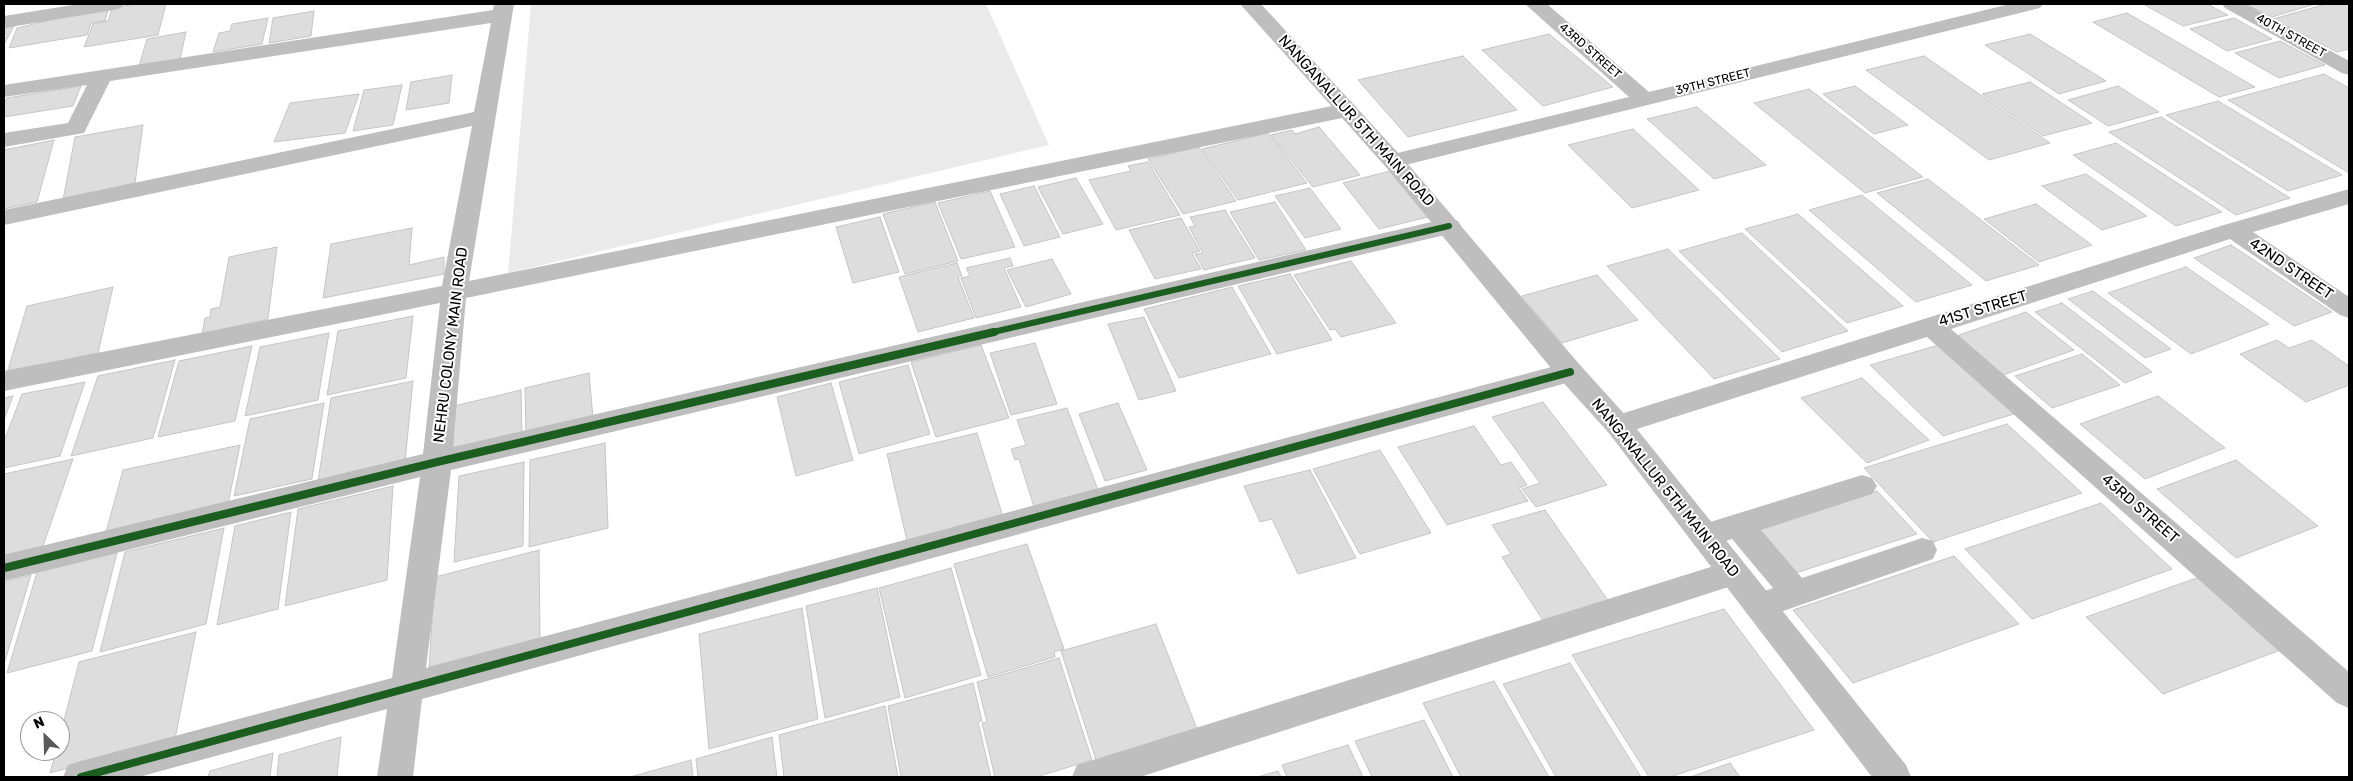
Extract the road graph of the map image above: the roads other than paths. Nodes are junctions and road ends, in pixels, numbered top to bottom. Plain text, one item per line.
1 (114, 4) edge
2 (1250, 4) edge
3 (1535, 4) edge
4 (2033, 4) edge
5 (2232, 4) edge
6 (503, 9) edge
7 (1984, 9) edge
8 (4, 22) edge
9 (2349, 69) edge
10 (101, 77) junction
11 (4, 91) edge
12 (1645, 99) junction
13 (1347, 110) junction
14 (484, 117) junction
15 (4, 140) edge
16 (1393, 161) junction
17 (2349, 196) edge
18 (4, 217) edge
19 (1449, 226) junction
20 (2233, 230) junction
21 (454, 292) junction
22 (2349, 309) edge
23 (1930, 326) junction
24 (1570, 372) junction
25 (4, 381) edge
26 (1618, 424) junction
27 (438, 462) junction
28 (1862, 486) dead end
29 (1738, 525) junction
30 (1705, 536) junction
31 (1922, 550) dead end
32 (4, 568) edge
33 (1733, 573) junction
34 (1796, 593) junction
35 (1760, 606) junction
36 (408, 687) junction
37 (2349, 693) edge
38 (81, 777) edge
39 (395, 777) edge
40 (1090, 777) edge
41 (1892, 777) edge

1 - 8 street
2 - 13 street, NANGANALLUR 5TH MAIN ROAD
3 - 12 street, 43RD STREET
4 - 7 street, 39TH STREET
5 - 9 street, 40TH STREET
6 - 10 street
6 - 14 street, NEHRU COLONY MAIN ROAD
7 - 12 street, 39TH STREET
10 - 11 street
10 - 15 street
12 - 16 street, 39TH STREET
13 - 16 street, NANGANALLUR 5TH MAIN ROAD
13 - 21 street
14 - 18 street
14 - 21 street, NEHRU COLONY MAIN ROAD
16 - 19 street, NANGANALLUR 5TH MAIN ROAD
17 - 20 street, 41ST STREET
19 - 24 street, NANGANALLUR 5TH MAIN ROAD
19 - 27 street
20 - 22 street, 42ND STREET
20 - 23 street, 41ST STREET
21 - 25 street
21 - 27 street, NEHRU COLONY MAIN ROAD
23 - 26 street, 41ST STREET
23 - 37 street, 43RD STREET
24 - 26 street, NANGANALLUR 5TH MAIN ROAD
24 - 36 street
26 - 30 street, NANGANALLUR 5TH MAIN ROAD
27 - 32 street
27 - 36 street, NEHRU COLONY MAIN ROAD
28 - 29 street
29 - 30 street
29 - 34 street
30 - 33 street, NANGANALLUR 5TH MAIN ROAD
31 - 34 street
33 - 35 street, NANGANALLUR 5TH MAIN ROAD
33 - 40 street
34 - 35 street
35 - 41 street, NANGANALLUR 5TH MAIN ROAD
36 - 38 street
36 - 39 street, NEHRU COLONY MAIN ROAD

